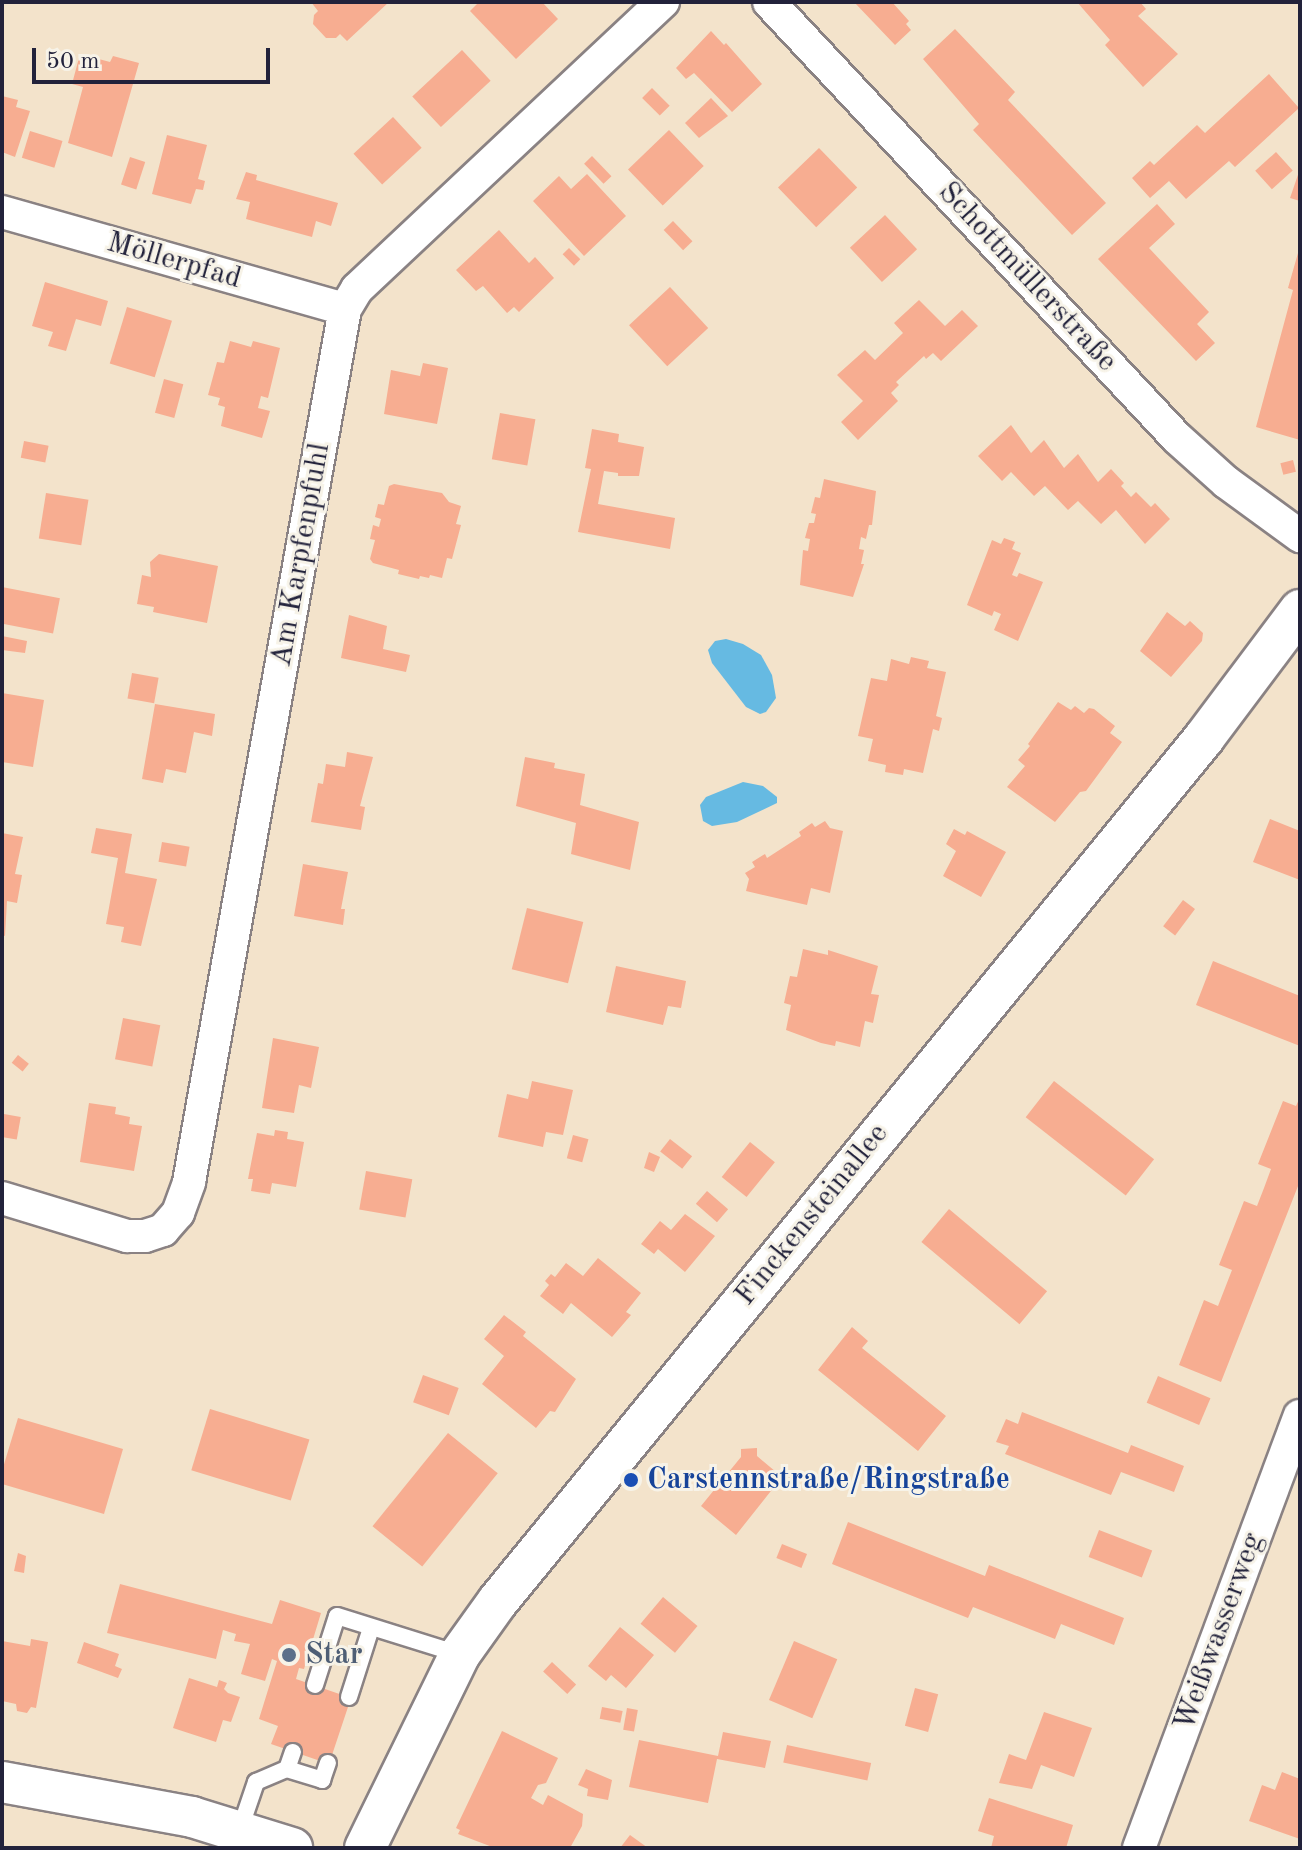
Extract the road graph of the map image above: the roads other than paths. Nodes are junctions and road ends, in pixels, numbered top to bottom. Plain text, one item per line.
1 (663, 2) edge
2 (769, 2) edge
3 (2, 212) edge
4 (345, 309) junction
5 (1300, 536) edge
6 (1300, 610) edge
7 (2, 1198) edge
8 (1300, 1416) edge
9 (371, 1628) junction
10 (460, 1654) junction
11 (315, 1685) dead end
12 (349, 1697) dead end
13 (293, 1752) dead end
14 (328, 1763) dead end
15 (287, 1769) junction
16 (2, 1782) edge
17 (239, 1832) junction
18 (292, 1848) edge
19 (365, 1848) edge
20 (1139, 1848) edge

1 - 4 street, Am Karpfenpfuhl
2 - 5 street, Schottmüllerstraße
3 - 4 street, Möllerpfad
4 - 7 street, Am Karpfenpfuhl
6 - 10 street, Finckensteinallee
8 - 20 street, Weißwasserweg
9 - 10 lane
9 - 11 lane
9 - 12 lane
10 - 19 street, Finckensteinallee
13 - 15 lane
14 - 15 lane
15 - 17 lane
16 - 17 street
17 - 18 street

